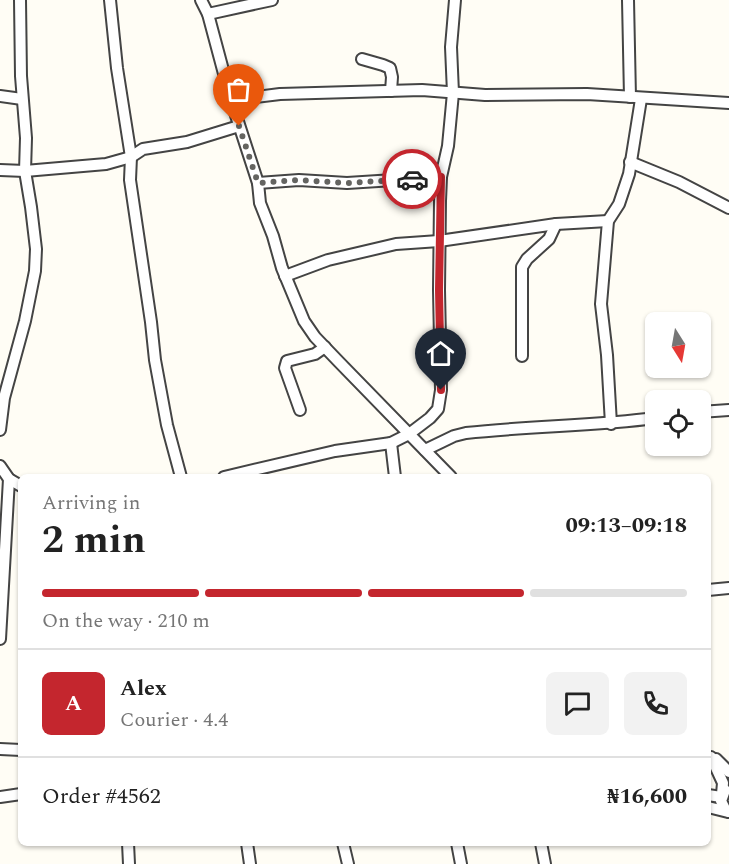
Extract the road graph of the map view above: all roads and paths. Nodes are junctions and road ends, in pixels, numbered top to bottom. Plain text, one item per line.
1 (20, 0) edge
2 (110, 0) edge
3 (201, 0) edge
4 (272, 0) edge
5 (455, 0) edge
6 (628, 0) edge
7 (208, 14) junction
8 (362, 59) dead end
9 (391, 91) junction
10 (453, 93) junction
11 (0, 96) edge
12 (636, 98) junction
13 (22, 99) junction
14 (231, 100) junction
15 (729, 104) edge
16 (239, 126) junction
17 (131, 157) junction
18 (630, 162) junction
19 (0, 170) edge
20 (25, 171) junction
21 (441, 177) junction
22 (258, 183) junction
23 (729, 208) edge
24 (608, 221) junction
25 (556, 224) junction
26 (440, 241) junction
27 (285, 276) junction
28 (325, 347) junction
29 (522, 356) dead end
30 (300, 410) dead end
31 (729, 410) edge
32 (711, 411) edge
33 (645, 419) edge
34 (611, 424) junction
35 (0, 430) edge
36 (409, 434) junction
37 (391, 443) junction
38 (425, 450) junction
39 (0, 466) edge
40 (181, 474) edge
41 (237, 474) edge
42 (395, 474) edge
43 (448, 474) edge
44 (9, 479) junction
45 (18, 484) edge
46 (729, 588) edge
47 (711, 590) edge
48 (0, 639) edge
49 (0, 749) edge
50 (18, 750) edge
51 (711, 757) edge
52 (711, 760) edge
53 (729, 772) edge
54 (724, 793) edge
55 (18, 794) edge
56 (0, 797) edge
57 (711, 808) edge
58 (729, 812) edge
59 (128, 846) edge
60 (247, 846) edge
61 (345, 846) edge
62 (458, 846) edge
63 (541, 846) edge
64 (129, 864) edge
65 (250, 864) edge
66 (348, 864) edge
67 (461, 864) edge
68 (544, 864) edge

1 - 13 street
2 - 17 street
3 - 7 street
4 - 7 street
5 - 10 street
6 - 12 street
7 - 14 street
8 - 9 street
9 - 10 street
9 - 14 street
10 - 12 street
10 - 21 street
11 - 13 street
12 - 15 street
12 - 18 street
13 - 20 street
14 - 16 street
16 - 17 street
16 - 22 street
17 - 20 street
17 - 40 street
18 - 23 street
18 - 24 street
19 - 20 street
20 - 35 street
21 - 22 street
21 - 26 street
22 - 27 street
24 - 25 street
24 - 34 street
25 - 26 street
25 - 29 street
26 - 27 street
26 - 36 street
27 - 28 street
28 - 30 street
28 - 36 street
31 - 32 street
33 - 34 street
34 - 38 street
36 - 37 street
36 - 38 street
37 - 41 street
37 - 42 street
38 - 43 street
39 - 44 street
44 - 45 street
44 - 48 street
46 - 47 street
49 - 50 street
51 - 53 street
52 - 54 street
54 - 58 street
55 - 56 street
57 - 58 street
59 - 64 street
60 - 65 street
61 - 66 street
62 - 67 street
63 - 68 street

